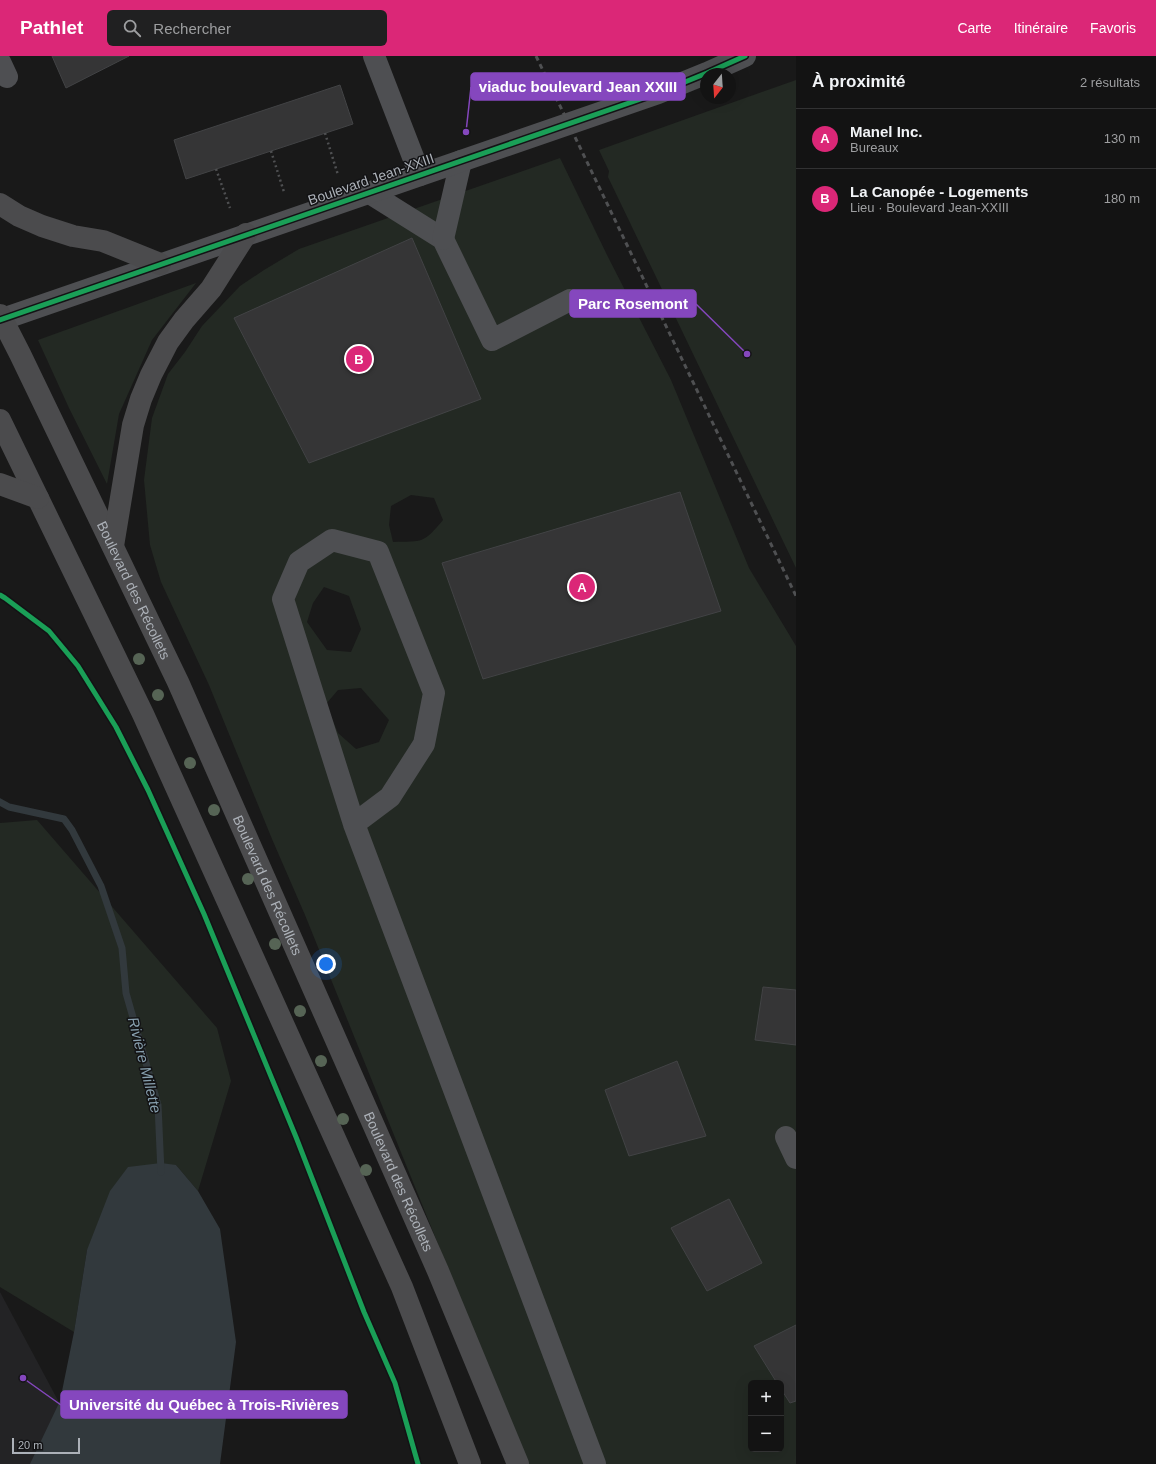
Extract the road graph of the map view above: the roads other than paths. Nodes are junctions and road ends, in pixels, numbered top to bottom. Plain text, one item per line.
1 (374, 56) edge
2 (745, 56) edge
3 (461, 161) junction
4 (420, 174) junction
5 (368, 192) junction
6 (0, 204) edge
7 (246, 234) junction
8 (443, 239) junction
9 (160, 264) junction
10 (570, 300) dead end
11 (1, 318) edge
12 (0, 420) edge
13 (0, 484) edge
14 (38, 498) junction
15 (113, 546) junction
16 (354, 824) junction
17 (786, 1137) dead end
18 (796, 1158) edge
19 (470, 1464) edge
20 (518, 1464) edge
21 (595, 1464) edge

1 - 4 street
2 - 3 street, Boulevard Jean-XXIII
3 - 4 street, Boulevard Jean-XXIII
3 - 8 street
4 - 5 street, Boulevard Jean-XXIII
5 - 7 street, Boulevard Jean-XXIII
5 - 8 street
6 - 9 main road
7 - 9 street, Boulevard Jean-XXIII
7 - 15 main road
8 - 10 street
9 - 11 street, Boulevard Jean-XXIII
11 - 15 main road, Boulevard des Récollets
12 - 14 main road
13 - 14 main road
14 - 19 main road
15 - 20 main road, Boulevard des Récollets
16 - 16 street
16 - 21 street
17 - 18 street

